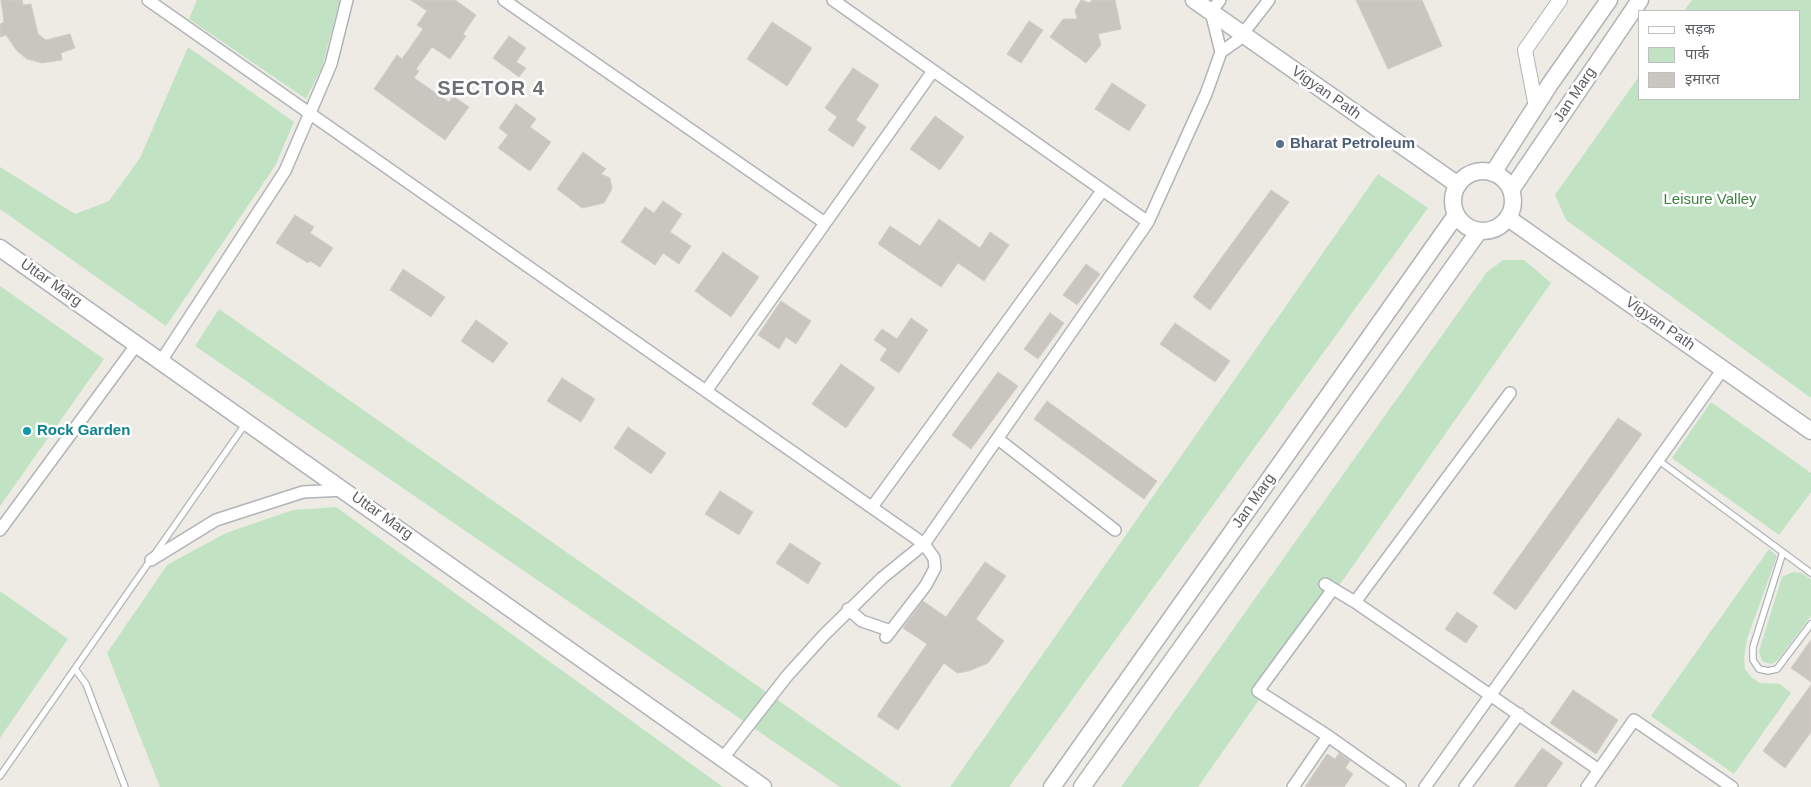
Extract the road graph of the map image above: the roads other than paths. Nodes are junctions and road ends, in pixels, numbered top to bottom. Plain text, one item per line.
1 (148, 0) edge
2 (347, 0) edge
3 (504, 0) edge
4 (833, 0) edge
5 (1194, 0) edge
6 (1269, 0) edge
7 (1560, 0) edge
8 (1609, 0) edge
9 (1640, 0) edge
10 (1215, 6) edge
11 (1242, 35) junction
12 (1221, 52) junction
13 (933, 71) junction
14 (1536, 107) junction
15 (310, 114) junction
16 (1493, 173) junction
17 (1458, 185) junction
18 (1511, 190) junction
19 (1102, 191) junction
20 (1456, 215) junction
21 (1508, 218) junction
22 (825, 222) junction
23 (1148, 222) junction
24 (1479, 231) junction
25 (0, 248) edge
26 (136, 344) junction
27 (161, 361) junction
28 (1723, 369) junction
29 (706, 391) junction
30 (1510, 393) dead end
31 (248, 422) junction
32 (1811, 431) edge
33 (998, 439) junction
34 (1658, 460) junction
35 (345, 490) junction
36 (872, 507) junction
37 (0, 530) edge
38 (1115, 530) dead end
39 (924, 544) junction
40 (1783, 552) junction
41 (151, 560) junction
42 (1811, 573) edge
43 (1355, 602) junction
44 (848, 609) junction
45 (1811, 624) edge
46 (75, 669) junction
47 (1490, 694) junction
48 (1519, 714) junction
49 (1328, 736) junction
50 (723, 758) junction
51 (1599, 770) junction
52 (0, 776) edge
53 (125, 787) edge
54 (763, 787) edge
55 (1052, 787) edge
56 (1082, 787) edge
57 (1293, 787) edge
58 (1400, 787) edge
59 (1425, 787) edge
60 (1465, 787) edge
61 (1587, 787) edge
62 (1732, 787) edge

1 - 15 street
2 - 15 street
3 - 22 street
4 - 13 street
5 - 10 main road, Vigyan Path
6 - 11 street
7 - 14 street
8 - 14 main road, Jan Marg
9 - 18 main road, Jan Marg
10 - 11 main road, Vigyan Path
10 - 12 street
11 - 12 street
11 - 17 main road, Vigyan Path
12 - 23 street
13 - 19 street
13 - 22 street
14 - 16 main road, Jan Marg
15 - 27 street
15 - 29 street
16 - 17 main road
16 - 18 main road
17 - 20 main road
18 - 21 main road
19 - 23 street
19 - 36 street
20 - 24 main road
20 - 55 main road, Jan Marg
21 - 24 main road
21 - 28 main road, Vigyan Path
22 - 29 street
23 - 33 street
24 - 56 main road, Jan Marg
25 - 26 main road, Uttar Marg
26 - 27 main road, Uttar Marg
26 - 37 street
27 - 31 main road, Uttar Marg
28 - 32 main road, Vigyan Path
28 - 34 street
29 - 36 street
30 - 43 street
31 - 35 main road, Uttar Marg
31 - 41 lane
33 - 38 street
33 - 39 street
34 - 40 lane
34 - 47 street
35 - 41 street
35 - 50 main road, Uttar Marg
36 - 39 street
39 - 44 street
39 - 44 street
40 - 42 lane
40 - 45 lane
41 - 46 lane
43 - 47 street
43 - 49 street
44 - 50 street
46 - 52 lane
46 - 53 lane
47 - 48 street
47 - 59 street
48 - 51 street
48 - 60 street
49 - 57 street
49 - 58 street
50 - 54 main road, Uttar Marg
51 - 61 street
51 - 62 street

